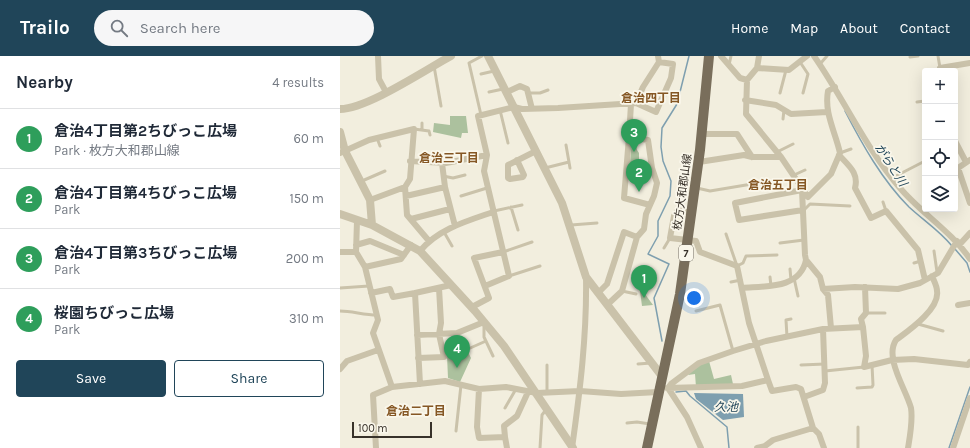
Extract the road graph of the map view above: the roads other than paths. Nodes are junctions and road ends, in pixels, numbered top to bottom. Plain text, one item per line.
1 (378, 56) edge
2 (450, 56) edge
3 (482, 56) edge
4 (488, 56) edge
5 (708, 56) edge
6 (721, 56) edge
7 (731, 56) edge
8 (759, 56) edge
9 (807, 56) edge
10 (814, 56) edge
11 (828, 56) edge
12 (918, 56) edge
13 (938, 56) edge
14 (910, 57) dead end
15 (658, 59) edge
16 (800, 62) junction
17 (970, 63) edge
18 (820, 64) junction
19 (434, 66) junction
20 (729, 66) junction
21 (757, 68) junction
22 (940, 68) edge
23 (945, 68) edge
24 (786, 70) junction
25 (496, 71) junction
26 (481, 74) dead end
27 (747, 80) junction
28 (833, 88) junction
29 (506, 90) junction
30 (548, 90) dead end
31 (386, 92) junction
32 (489, 92) dead end
33 (528, 93) junction
34 (780, 93) dead end
35 (803, 93) dead end
36 (745, 100) junction
37 (922, 101) edge
38 (917, 102) dead end
39 (633, 104) junction
40 (441, 106) dead end
41 (514, 107) junction
42 (340, 109) edge
43 (532, 109) junction
44 (500, 110) junction
45 (784, 110) junction
46 (827, 112) junction
47 (481, 116) junction
48 (783, 119) dead end
49 (422, 123) dead end
50 (414, 130) junction
51 (422, 130) junction
52 (340, 132) edge
53 (702, 134) junction
54 (430, 135) dead end
55 (629, 137) junction
56 (377, 138) junction
57 (508, 143) dead end
58 (793, 144) dead end
59 (566, 145) dead end
60 (380, 146) dead end
61 (958, 146) edge
62 (851, 149) dead end
63 (536, 151) junction
64 (343, 152) edge
65 (779, 154) junction
66 (840, 154) junction
67 (487, 155) junction
68 (752, 158) junction
69 (517, 160) dead end
70 (410, 161) junction
71 (968, 161) edge
72 (569, 162) junction
73 (699, 162) junction
74 (922, 162) dead end
75 (442, 163) junction
76 (545, 168) junction
77 (570, 168) dead end
78 (805, 170) dead end
79 (385, 171) dead end
80 (465, 175) dead end
81 (794, 175) junction
82 (443, 176) junction
83 (892, 178) junction
84 (361, 182) junction
85 (764, 182) dead end
86 (405, 187) junction
87 (445, 187) junction
88 (487, 188) junction
89 (695, 188) junction
90 (802, 190) junction
91 (406, 196) junction
92 (461, 196) dead end
93 (370, 200) junction
94 (883, 202) dead end
95 (970, 203) edge
96 (522, 205) dead end
97 (650, 205) junction
98 (850, 206) dead end
99 (511, 207) junction
100 (450, 209) junction
101 (803, 210) junction
102 (886, 211) junction
103 (493, 212) junction
104 (692, 213) junction
105 (340, 214) edge
106 (411, 219) junction
107 (357, 221) junction
108 (597, 223) dead end
109 (372, 225) junction
110 (570, 225) junction
111 (455, 226) junction
112 (518, 230) dead end
113 (444, 232) junction
114 (970, 233) edge
115 (726, 234) dead end
116 (637, 237) junction
117 (670, 238) junction
118 (688, 239) junction
119 (804, 240) junction
120 (429, 241) junction
121 (532, 242) dead end
122 (780, 243) dead end
123 (411, 245) junction
124 (956, 245) junction
125 (452, 246) dead end
126 (356, 248) junction
127 (664, 248) dead end
128 (420, 251) junction
129 (340, 252) edge
130 (503, 252) junction
131 (934, 252) dead end
132 (404, 255) junction
133 (777, 255) dead end
134 (970, 259) edge
135 (806, 260) junction
136 (921, 261) junction
137 (914, 263) dead end
138 (365, 266) junction
139 (540, 266) dead end
140 (737, 266) junction
141 (790, 269) dead end
142 (935, 275) junction
143 (509, 276) junction
144 (586, 277) junction
145 (770, 277) dead end
146 (793, 279) junction
147 (741, 280) junction
148 (925, 280) junction
149 (731, 282) dead end
150 (451, 285) junction
151 (369, 286) junction
152 (485, 286) junction
153 (771, 286) junction
154 (865, 287) junction
155 (340, 288) edge
156 (439, 288) junction
157 (742, 288) junction
158 (823, 289) junction
159 (622, 291) junction
160 (371, 293) junction
161 (414, 293) junction
162 (598, 293) junction
163 (636, 294) dead end
164 (798, 296) dead end
165 (970, 303) edge
166 (607, 305) junction
167 (958, 305) dead end
168 (472, 308) junction
169 (696, 311) dead end
170 (340, 312) edge
171 (866, 313) junction
172 (885, 313) dead end
173 (377, 315) junction
174 (791, 319) dead end
175 (786, 320) junction
176 (781, 321) dead end
177 (484, 322) junction
178 (918, 324) junction
179 (863, 327) junction
180 (831, 328) junction
181 (823, 329) junction
182 (943, 331) dead end
183 (452, 333) junction
184 (439, 334) junction
185 (417, 335) junction
186 (787, 337) junction
187 (486, 341) junction
188 (757, 344) junction
189 (468, 349) dead end
190 (378, 350) junction
191 (456, 350) dead end
192 (733, 351) junction
193 (493, 356) dead end
194 (418, 358) junction
195 (892, 360) junction
196 (970, 362) edge
197 (652, 363) junction
198 (638, 364) dead end
199 (825, 364) junction
200 (801, 365) dead end
201 (872, 365) junction
202 (547, 366) dead end
203 (864, 367) junction
204 (340, 369) edge
205 (825, 371) junction
206 (661, 375) junction
207 (768, 380) junction
208 (420, 384) junction
209 (461, 385) junction
210 (392, 387) junction
211 (857, 388) dead end
212 (479, 389) junction
213 (516, 389) junction
214 (662, 389) junction
215 (580, 391) junction
216 (528, 392) junction
217 (537, 392) junction
218 (547, 392) junction
219 (804, 397) junction
220 (970, 400) edge
221 (505, 408) dead end
222 (546, 409) junction
223 (627, 424) dead end
224 (652, 424) junction
225 (858, 427) dead end
226 (813, 428) junction
227 (456, 430) dead end
228 (504, 437) junction
229 (767, 446) edge
230 (376, 448) edge
231 (506, 448) edge
232 (540, 448) edge
233 (572, 448) edge
234 (647, 448) edge
235 (701, 448) edge
236 (757, 448) edge
237 (824, 448) edge
238 (858, 448) edge
239 (908, 448) edge
240 (953, 448) edge

1 - 31 street
2 - 19 street
3 - 47 lane
4 - 25 street
5 - 53 main road, 枚方大和郡山線 / 7
6 - 20 street
7 - 20 lane
8 - 21 street
9 - 16 street
10 - 18 street
11 - 18 lane
12 - 14 lane
13 - 22 lane
15 - 39 street
15 - 39 street
16 - 24 street
16 - 35 lane
17 - 23 street
18 - 28 street
19 - 31 street
19 - 40 lane
20 - 27 street
21 - 24 street
21 - 27 street
24 - 34 lane
25 - 26 lane
25 - 29 street
27 - 36 street
28 - 46 street
28 - 83 street
29 - 32 lane
29 - 33 street
29 - 41 street
30 - 33 lane
31 - 42 street
33 - 43 street
36 - 45 street
36 - 65 street
37 - 38 lane
39 - 43 street
39 - 55 street
41 - 43 street
41 - 44 street
41 - 63 street
44 - 47 street
44 - 57 lane
45 - 46 street
45 - 48 lane
46 - 66 street
47 - 67 street
49 - 51 lane
50 - 51 lane
50 - 56 street
50 - 70 street
51 - 54 lane
52 - 64 street
53 - 68 street
53 - 73 main road, 枚方大和郡山線 / 7
55 - 97 street
55 - 97 street
56 - 60 lane
56 - 64 street
58 - 65 lane
59 - 72 lane
61 - 71 street
62 - 66 lane
63 - 69 street
63 - 76 street
64 - 84 street
65 - 68 street
65 - 81 street
66 - 90 street
66 - 102 street
67 - 75 street
67 - 88 street
68 - 73 street
70 - 75 street
70 - 86 street
71 - 95 street
72 - 76 lane
72 - 77 lane
73 - 89 main road, 枚方大和郡山線 / 7
74 - 83 lane
75 - 82 street
76 - 110 street
78 - 81 lane
79 - 84 lane
80 - 82 lane
81 - 90 street
82 - 87 street
83 - 124 street
84 - 93 street
85 - 89 lane
86 - 91 street
86 - 93 street
87 - 91 street
87 - 100 street
88 - 92 lane
88 - 103 street
89 - 104 main road, 枚方大和郡山線 / 7
90 - 101 street
90 - 101 street
91 - 106 street
93 - 109 street
94 - 102 lane
96 - 99 lane
97 - 116 street
98 - 101 lane
99 - 103 lane
99 - 112 lane
100 - 106 street
100 - 111 street
101 - 119 street
102 - 136 street
103 - 111 street
103 - 130 street
104 - 117 street
104 - 118 main road, 枚方大和郡山線 / 7
105 - 107 street
106 - 120 street
107 - 109 street
107 - 126 street
108 - 110 lane
109 - 123 street
110 - 144 street
111 - 113 street
113 - 120 street
113 - 125 lane
114 - 124 street
115 - 140 lane
116 - 159 street
116 - 162 street
117 - 118 street
117 - 127 lane
118 - 140 street
118 - 206 main road, 枚方大和郡山線 / 7
119 - 122 lane
119 - 135 street
120 - 128 street
121 - 130 lane
123 - 128 street
123 - 132 street
124 - 134 street
124 - 142 street
126 - 129 street
126 - 132 street
126 - 138 street
128 - 150 street
130 - 143 street
130 - 152 street
131 - 142 lane
132 - 138 street
133 - 140 lane
135 - 146 street
135 - 158 street
136 - 137 lane
136 - 148 street
138 - 151 street
139 - 143 lane
140 - 147 street
141 - 146 lane
142 - 148 street
142 - 178 street
143 - 152 street
144 - 162 street
144 - 215 street
145 - 153 lane
146 - 153 street
146 - 164 lane
147 - 149 lane
147 - 157 street
148 - 154 street
150 - 156 street
150 - 168 street
151 - 155 lane
151 - 160 street
152 - 168 street
153 - 157 street
154 - 158 street
154 - 171 street
156 - 161 street
156 - 184 street
157 - 188 street
158 - 180 street
159 - 163 lane
159 - 166 street
160 - 161 street
160 - 173 street
161 - 185 street
162 - 166 street
165 - 167 street
166 - 197 street
168 - 177 street
169 - 192 lane
170 - 173 lane
171 - 172 lane
171 - 179 street
173 - 190 street
174 - 175 lane
175 - 176 lane
175 - 186 lane
177 - 183 street
177 - 187 lane
177 - 217 street
178 - 182 lane
178 - 195 street
179 - 180 street
179 - 203 street
180 - 181 street
181 - 186 street
181 - 199 street
183 - 184 street
183 - 191 lane
184 - 185 street
184 - 194 street
185 - 194 street
186 - 188 street
187 - 189 lane
187 - 193 lane
188 - 192 street
188 - 207 street
190 - 204 street
190 - 210 street
192 - 214 street
194 - 208 street
195 - 196 street
195 - 201 street
195 - 239 street
197 - 198 lane
197 - 206 street
199 - 200 lane
199 - 205 street
201 - 203 street
201 - 211 lane
202 - 218 lane
203 - 205 lane
205 - 219 street
206 - 214 main road, 枚方大和郡山線 / 7
207 - 214 street
207 - 219 street
208 - 209 street
208 - 210 street
209 - 212 street
209 - 227 lane
210 - 230 street
212 - 213 street
212 - 228 street
213 - 216 street
213 - 221 lane
214 - 215 street
214 - 224 main road, 枚方大和郡山線 / 7
214 - 235 street
215 - 218 street
215 - 233 street
216 - 217 street
216 - 228 street
217 - 218 street
217 - 222 street
219 - 226 street
220 - 240 street
222 - 232 lane
222 - 233 street
223 - 224 lane
224 - 234 main road, 枚方大和郡山線 / 7
225 - 238 lane
226 - 229 street
226 - 237 street
228 - 231 street
229 - 236 street

